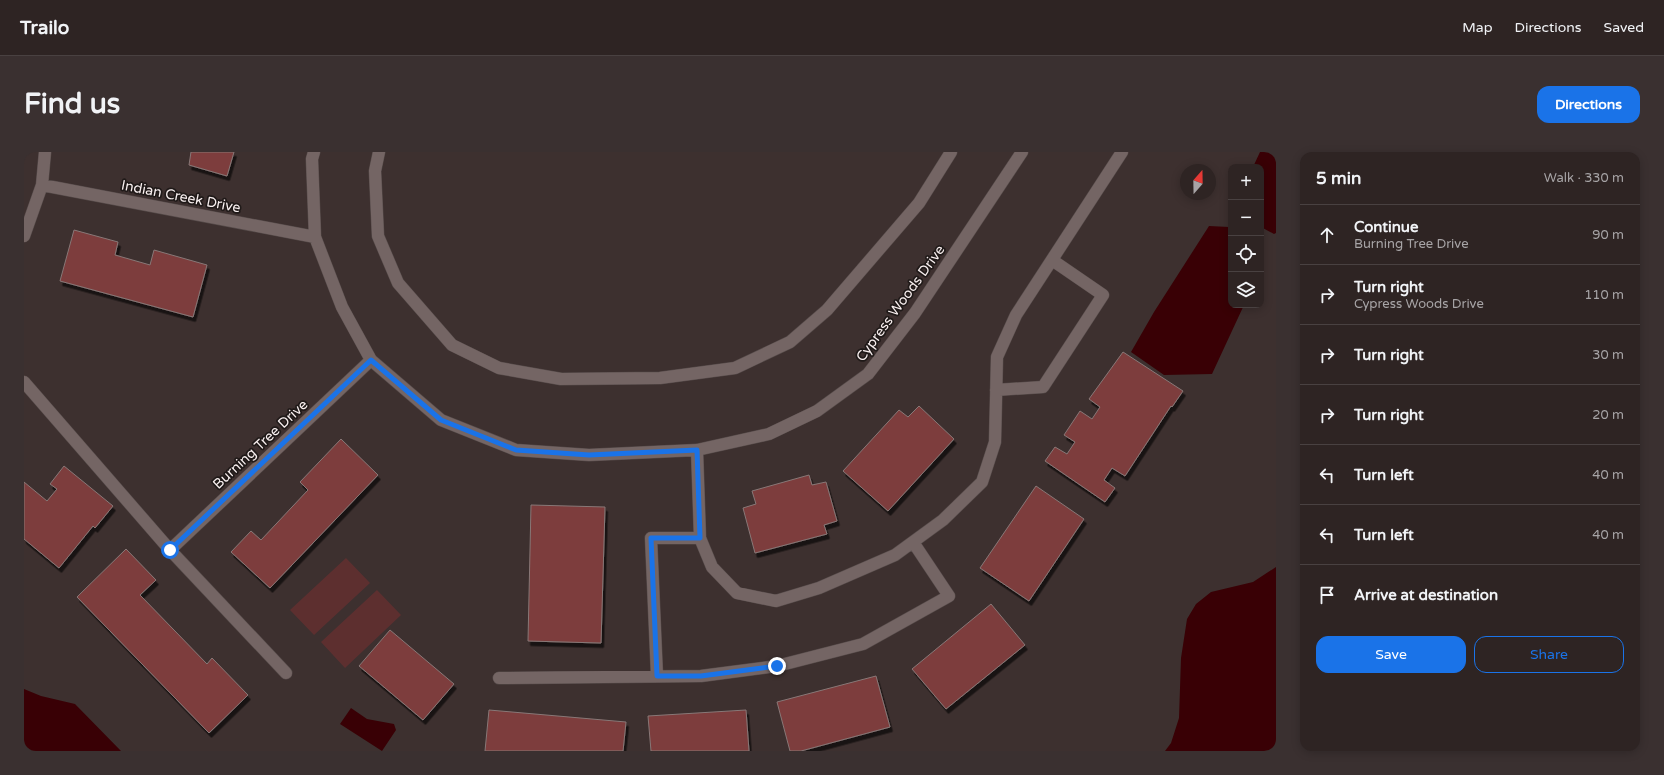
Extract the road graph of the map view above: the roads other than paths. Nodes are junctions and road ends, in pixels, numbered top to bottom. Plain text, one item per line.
1 (45, 152) edge
2 (314, 152) edge
3 (379, 152) edge
4 (951, 152) edge
5 (1022, 152) edge
6 (1122, 152) edge
7 (42, 185) junction
8 (24, 236) edge
9 (316, 237) junction
10 (1052, 260) junction
11 (371, 360) junction
12 (24, 382) edge
13 (996, 390) junction
14 (697, 450) junction
15 (700, 538) junction
16 (913, 542) junction
17 (170, 550) junction
18 (286, 673) dead end
19 (657, 676) junction
20 (499, 678) dead end

1 - 7 street
2 - 9 street, Cypress Woods Drive
3 - 4 street
5 - 14 street, Cypress Woods Drive
6 - 10 street
7 - 8 street
7 - 9 street, Indian Creek Drive
9 - 11 street, Cypress Woods Drive
10 - 13 street
10 - 13 street
11 - 14 street, Cypress Woods Drive
11 - 17 street, Burning Tree Drive
12 - 17 street
13 - 16 street
14 - 15 street
15 - 16 street
15 - 19 street
16 - 19 street
17 - 18 street
19 - 20 street

